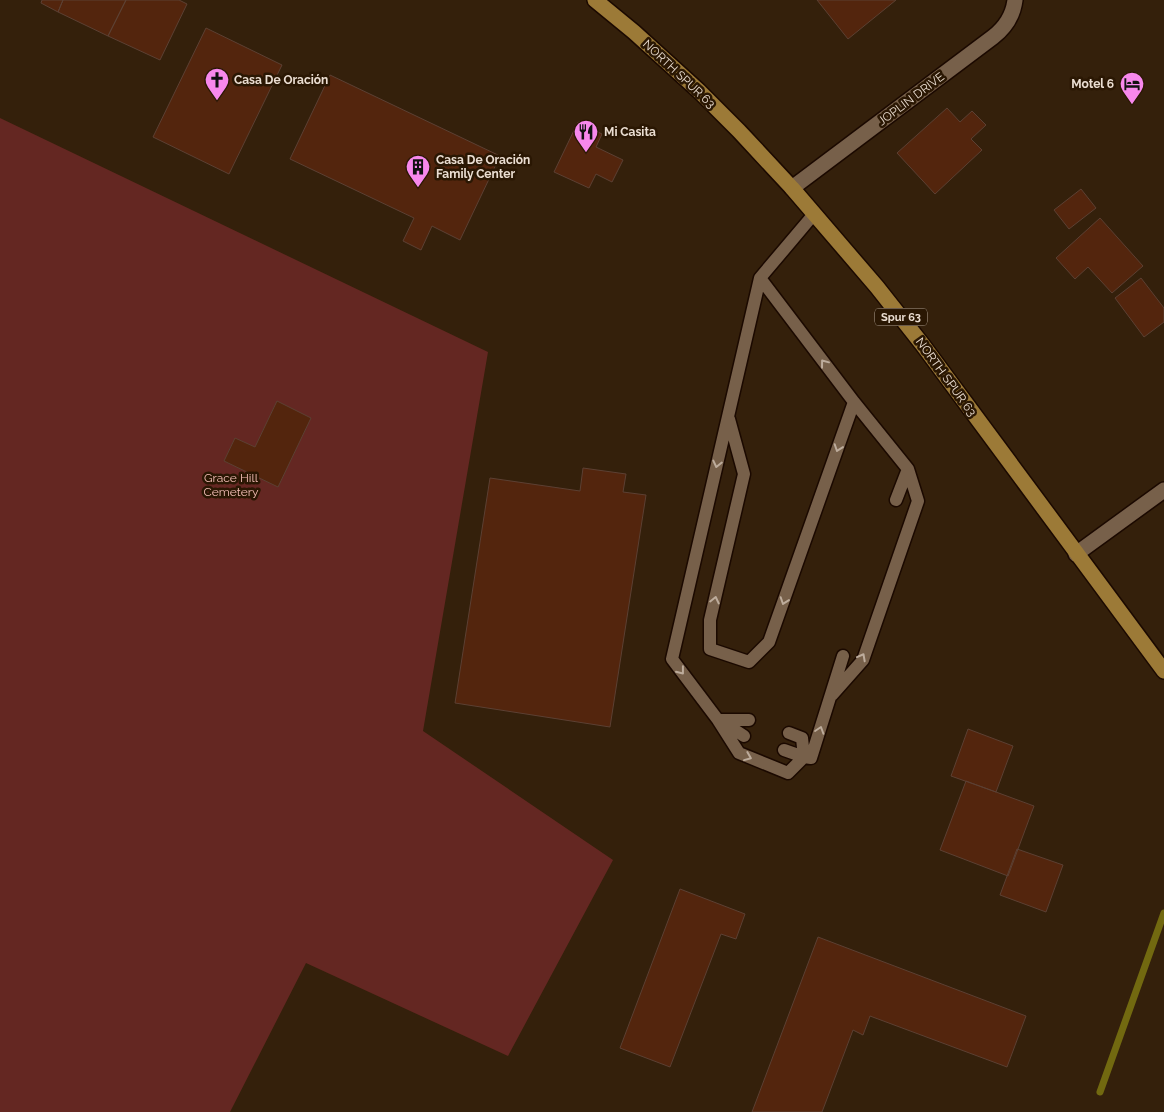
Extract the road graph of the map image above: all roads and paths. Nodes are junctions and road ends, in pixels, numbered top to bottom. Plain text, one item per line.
1 (596, 0) edge
2 (1015, 0) edge
3 (792, 188) junction
4 (814, 214) junction
5 (760, 278) junction
6 (854, 402) junction
7 (728, 416) junction
8 (908, 469) junction
9 (1164, 490) edge
10 (896, 500) dead end
11 (1076, 554) junction
12 (843, 656) dead end
13 (1164, 672) edge
14 (832, 694) junction
15 (718, 720) junction
16 (749, 720) dead end
17 (789, 733) dead end
18 (744, 736) dead end
19 (784, 750) dead end
20 (804, 757) junction

1 - 3 main road, NORTH SPUR 63 / Spur 63
2 - 3 street, JOPLIN DRIVE
3 - 4 main road, NORTH SPUR 63 / Spur 63
4 - 5 lane
4 - 11 main road, NORTH SPUR 63 / Spur 63
6 -> 5 lane
5 - 7 lane
6 -> 7 lane
6 - 8 lane
7 -> 15 lane
8 - 10 lane
14 -> 8 lane
9 - 11 street
11 - 13 main road, NORTH SPUR 63 / Spur 63
12 - 14 lane
20 -> 14 lane
15 - 16 lane
15 - 18 lane
15 -> 20 lane
17 - 20 lane
19 - 20 lane

